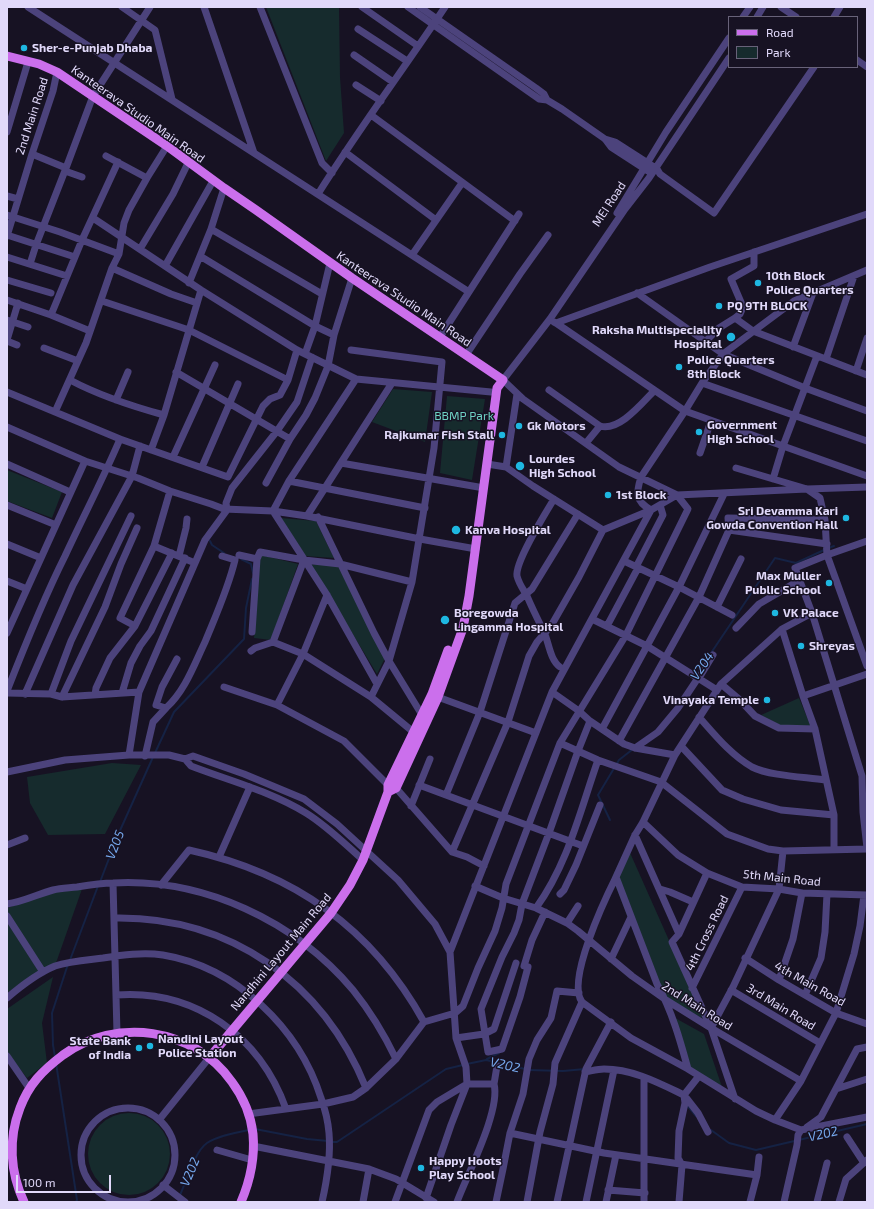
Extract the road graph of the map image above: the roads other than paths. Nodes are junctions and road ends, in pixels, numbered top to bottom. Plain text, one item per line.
1 (28, 7) edge
2 (122, 7) edge
3 (150, 7) edge
4 (204, 7) edge
5 (260, 7) edge
6 (362, 7) edge
7 (408, 7) edge
8 (420, 7) edge
9 (445, 7) edge
10 (750, 7) edge
11 (763, 7) edge
12 (781, 7) edge
13 (840, 7) edge
14 (744, 16) edge
15 (757, 16) edge
16 (794, 16) edge
17 (835, 16) edge
18 (142, 20) junction
19 (435, 21) junction
20 (358, 29) dead end
21 (728, 39) edge
22 (468, 40) junction
23 (418, 46) junction
24 (464, 46) junction
25 (354, 55) dead end
26 (7, 56) edge
27 (728, 59) edge
28 (114, 61) junction
29 (407, 61) junction
30 (858, 61) edge
31 (7, 62) edge
32 (28, 62) junction
33 (867, 67) edge
34 (813, 68) edge
35 (57, 72) junction
36 (393, 82) junction
37 (356, 85) dead end
38 (93, 96) junction
39 (172, 99) junction
40 (547, 100) junction
41 (381, 101) junction
42 (371, 115) junction
43 (7, 132) edge
44 (168, 146) junction
45 (345, 152) junction
46 (254, 153) junction
47 (32, 154) junction
48 (106, 156) dead end
49 (118, 162) junction
50 (188, 163) junction
51 (646, 166) junction
52 (66, 169) junction
53 (654, 170) junction
54 (332, 173) junction
55 (82, 177) dead end
56 (147, 178) junction
57 (213, 180) junction
58 (462, 183) junction
59 (224, 188) junction
60 (318, 194) junction
61 (7, 196) edge
62 (18, 199) junction
63 (520, 214) dead end
64 (867, 214) edge
65 (10, 215) edge
66 (93, 218) junction
67 (436, 220) junction
68 (515, 221) junction
69 (44, 227) junction
70 (210, 229) junction
71 (548, 235) dead end
72 (7, 236) edge
73 (122, 238) junction
74 (82, 240) junction
75 (36, 245) junction
76 (140, 250) junction
77 (754, 252) junction
78 (119, 254) junction
79 (412, 255) junction
80 (200, 256) junction
81 (7, 257) edge
82 (75, 257) junction
83 (330, 263) junction
84 (30, 264) junction
85 (165, 266) junction
86 (112, 268) junction
87 (867, 270) edge
88 (67, 276) junction
89 (854, 276) junction
90 (352, 278) junction
91 (7, 280) edge
92 (189, 283) junction
93 (200, 290) junction
94 (320, 292) junction
95 (469, 292) junction
96 (51, 293) dead end
97 (637, 293) junction
98 (813, 293) junction
99 (7, 300) edge
100 (102, 301) junction
101 (18, 303) junction
102 (197, 303) junction
103 (51, 315) junction
104 (736, 318) junction
105 (550, 320) junction
106 (10, 321) edge
107 (312, 324) junction
108 (28, 327) dead end
109 (189, 330) junction
110 (90, 331) junction
111 (753, 332) junction
112 (334, 335) junction
113 (440, 338) junction
114 (867, 338) edge
115 (7, 341) edge
116 (706, 341) junction
117 (18, 345) dead end
118 (793, 347) junction
119 (44, 348) dead end
120 (297, 350) junction
121 (351, 350) dead end
122 (305, 354) junction
123 (723, 354) junction
124 (466, 355) junction
125 (817, 356) junction
126 (312, 357) junction
127 (826, 359) junction
128 (78, 361) junction
129 (215, 365) dead end
130 (328, 366) junction
131 (856, 371) junction
132 (128, 372) dead end
133 (176, 372) junction
134 (867, 375) edge
135 (356, 378) junction
136 (501, 379) junction
137 (70, 380) junction
138 (288, 380) junction
139 (392, 383) junction
140 (702, 383) junction
141 (238, 384) dead end
142 (440, 387) junction
143 (204, 388) junction
144 (805, 388) junction
145 (549, 390) dead end
146 (654, 391) junction
147 (7, 392) edge
148 (491, 392) junction
149 (517, 394) junction
150 (116, 400) junction
151 (229, 403) junction
152 (685, 411) junction
153 (867, 411) edge
154 (55, 412) junction
155 (164, 415) junction
156 (794, 415) junction
157 (256, 418) junction
158 (711, 421) junction
159 (600, 426) junction
160 (7, 427) edge
161 (278, 431) junction
162 (120, 439) junction
163 (290, 439) junction
164 (867, 441) edge
165 (586, 444) junction
166 (140, 446) junction
167 (783, 446) junction
168 (151, 450) junction
169 (700, 453) dead end
170 (172, 457) junction
171 (85, 461) junction
172 (341, 463) junction
173 (7, 464) edge
174 (487, 464) junction
175 (202, 467) junction
176 (506, 467) junction
177 (736, 468) dead end
178 (108, 469) junction
179 (132, 476) junction
180 (867, 476) edge
181 (641, 477) junction
182 (429, 478) junction
183 (773, 479) junction
184 (290, 481) junction
185 (266, 483) dead end
186 (482, 487) junction
187 (867, 487) edge
188 (325, 488) junction
189 (807, 490) junction
190 (70, 492) junction
191 (170, 492) junction
192 (724, 494) junction
193 (677, 495) junction
194 (554, 499) junction
195 (7, 505) edge
196 (660, 505) junction
197 (425, 508) junction
198 (225, 510) junction
199 (651, 510) junction
200 (273, 512) junction
201 (578, 514) junction
202 (131, 516) dead end
203 (308, 516) junction
204 (318, 517) junction
205 (187, 519) dead end
206 (825, 520) junction
207 (56, 525) junction
208 (137, 528) dead end
209 (603, 530) junction
210 (729, 530) junction
211 (420, 539) junction
212 (867, 541) edge
213 (7, 544) edge
214 (154, 546) junction
215 (474, 549) junction
216 (827, 549) junction
217 (172, 553) junction
218 (239, 555) dead end
219 (222, 556) dead end
220 (182, 557) junction
221 (41, 558) junction
222 (257, 559) junction
223 (741, 559) dead end
224 (304, 560) junction
225 (624, 561) junction
226 (195, 563) junction
227 (340, 564) junction
228 (637, 567) junction
229 (655, 576) junction
230 (800, 580) junction
231 (7, 581) edge
232 (412, 582) junction
233 (679, 587) junction
234 (27, 589) junction
235 (526, 594) junction
236 (328, 595) junction
237 (699, 597) junction
238 (717, 608) junction
239 (812, 613) junction
240 (732, 615) dead end
241 (10, 617) edge
242 (592, 619) junction
243 (135, 626) junction
244 (607, 626) junction
245 (736, 628) dead end
246 (782, 629) junction
247 (252, 632) dead end
248 (7, 633) edge
249 (545, 634) junction
250 (626, 635) junction
251 (273, 642) junction
252 (647, 646) junction
253 (251, 651) dead end
254 (303, 654) junction
255 (713, 656) dead end
256 (665, 658) junction
257 (177, 659) dead end
258 (389, 661) junction
259 (867, 666) edge
260 (560, 667) dead end
261 (867, 674) edge
262 (697, 677) junction
263 (377, 684) junction
264 (721, 684) junction
265 (834, 685) junction
266 (224, 687) dead end
267 (717, 690) junction
268 (7, 692) edge
269 (139, 692) junction
270 (552, 692) junction
271 (122, 693) junction
272 (25, 694) junction
273 (51, 694) junction
274 (95, 695) junction
275 (435, 696) junction
276 (803, 696) junction
277 (62, 697) junction
278 (371, 697) junction
279 (277, 705) junction
280 (166, 708) junction
281 (579, 711) junction
282 (480, 712) junction
283 (422, 715) junction
284 (699, 717) junction
285 (590, 721) junction
286 (508, 722) junction
287 (602, 729) junction
288 (815, 730) junction
289 (536, 733) junction
290 (417, 734) junction
291 (619, 741) junction
292 (560, 743) junction
293 (681, 746) junction
294 (633, 748) junction
295 (578, 751) junction
296 (129, 755) junction
297 (675, 755) junction
298 (151, 756) junction
299 (185, 759) junction
300 (430, 759) dead end
301 (598, 760) junction
302 (7, 772) edge
303 (825, 780) junction
304 (661, 782) junction
305 (419, 785) junction
306 (250, 786) junction
307 (390, 788) junction
308 (446, 795) junction
309 (472, 804) junction
310 (600, 805) dead end
311 (411, 806) junction
312 (834, 814) junction
313 (504, 816) junction
314 (643, 822) junction
315 (528, 825) junction
316 (549, 833) junction
317 (635, 835) junction
318 (25, 838) dead end
319 (571, 841) junction
320 (7, 845) edge
321 (583, 846) junction
322 (867, 849) edge
323 (834, 850) junction
324 (783, 851) junction
325 (452, 852) junction
326 (364, 856) junction
327 (219, 857) junction
328 (484, 866) junction
329 (707, 873) junction
330 (616, 878) junction
331 (112, 883) junction
332 (160, 885) junction
333 (475, 886) junction
334 (742, 887) junction
335 (660, 889) junction
336 (779, 889) junction
337 (802, 893) junction
338 (560, 894) dead end
339 (827, 894) junction
340 (865, 895) edge
341 (503, 898) junction
342 (693, 902) junction
343 (7, 904) edge
344 (522, 904) junction
345 (578, 906) dead end
346 (536, 908) junction
347 (331, 913) junction
348 (550, 915) junction
349 (7, 916) edge
350 (631, 917) junction
351 (114, 918) junction
352 (567, 923) junction
353 (679, 934) junction
354 (588, 940) junction
355 (305, 944) junction
356 (450, 952) junction
357 (115, 956) junction
358 (502, 957) junction
359 (611, 958) junction
360 (745, 958) junction
361 (516, 963) junction
362 (528, 967) junction
363 (43, 972) junction
364 (281, 972) junction
365 (779, 980) junction
366 (692, 988) junction
367 (731, 990) junction
368 (579, 994) junction
369 (116, 995) junction
370 (805, 995) junction
371 (7, 998) edge
372 (666, 1000) junction
373 (257, 1001) junction
374 (582, 1002) junction
375 (455, 1013) junction
376 (836, 1013) junction
377 (424, 1022) junction
378 (611, 1022) junction
379 (867, 1024) edge
380 (711, 1028) junction
381 (232, 1030) junction
382 (118, 1033) junction
383 (484, 1034) junction
384 (456, 1038) junction
385 (820, 1044) junction
386 (867, 1046) edge
387 (7, 1056) edge
388 (209, 1058) junction
389 (396, 1059) junction
390 (497, 1066) dead end
391 (688, 1069) junction
392 (614, 1070) junction
393 (585, 1072) junction
394 (699, 1076) junction
395 (644, 1078) junction
396 (867, 1079) edge
397 (801, 1081) junction
398 (467, 1084) junction
399 (494, 1084) junction
400 (29, 1088) junction
401 (366, 1088) junction
402 (836, 1089) junction
403 (684, 1095) junction
404 (735, 1099) junction
405 (323, 1104) junction
406 (286, 1109) junction
407 (248, 1114) junction
408 (867, 1116) edge
409 (159, 1120) junction
410 (774, 1120) junction
411 (801, 1131) junction
412 (708, 1132) dead end
413 (510, 1133) junction
414 (847, 1137) dead end
415 (538, 1139) junction
416 (253, 1146) junction
417 (569, 1146) junction
418 (216, 1150) dead end
419 (597, 1151) junction
420 (616, 1155) junction
421 (759, 1157) dead end
422 (645, 1159) junction
423 (252, 1160) junction
424 (328, 1161) junction
425 (866, 1162) edge
426 (827, 1163) dead end
427 (682, 1164) junction
428 (10, 1168) edge
429 (368, 1169) junction
430 (757, 1175) junction
431 (402, 1182) junction
432 (163, 1185) junction
433 (608, 1190) junction
434 (645, 1193) junction
435 (426, 1198) junction
436 (24, 1202) edge
437 (184, 1202) edge
438 (241, 1202) edge
439 (322, 1202) edge
440 (363, 1202) edge
441 (395, 1202) edge
442 (434, 1202) edge
443 (457, 1202) edge
444 (496, 1202) edge
445 (527, 1202) edge
446 (557, 1202) edge
447 (586, 1202) edge
448 (606, 1202) edge
449 (644, 1202) edge
450 (679, 1202) edge
451 (750, 1202) edge
452 (784, 1202) edge
453 (817, 1202) edge
454 (839, 1202) edge

1 - 28 street
2 - 18 street
3 - 18 street
4 - 46 street
5 - 54 street
6 - 23 street
7 - 19 street
8 - 19 street
9 - 19 street
10 - 14 street
11 - 15 street
12 - 16 street
13 - 17 street
18 - 28 street
18 - 39 street
19 - 22 street
19 - 23 street
19 - 24 street
20 - 29 street
21 - 51 street, MEI Road
22 - 24 street
22 - 40 street
23 - 29 street
24 - 40 street
25 - 36 street
26 - 32 main road, Kanteerava Studio Main Road
27 - 53 street, MEI Road
28 - 38 street
28 - 39 street
29 - 36 street
30 - 33 street
31 - 32 main road
32 - 35 main road, Kanteerava Studio Main Road
32 - 43 street
34 - 53 street
35 - 38 main road, Kanteerava Studio Main Road
35 - 47 street, 2nd Main Road
36 - 41 street
37 - 41 street
38 - 44 main road, Kanteerava Studio Main Road
38 - 52 street
39 - 46 street
40 - 51 street
41 - 42 street
42 - 45 street
42 - 58 street
44 - 50 main road, Kanteerava Studio Main Road
44 - 56 street
45 - 54 street
45 - 67 street
46 - 60 street
47 - 52 street
47 - 62 street, 2nd Main Road
48 - 49 street
49 - 56 street
49 - 66 street
50 - 57 main road, Kanteerava Studio Main Road
50 - 76 street
51 - 53 street
51 - 105 street, MEI Road
52 - 55 street
52 - 69 street
53 - 105 street, MEI Road
54 - 60 street
56 - 73 street
57 - 59 main road, Kanteerava Studio Main Road
57 - 85 street
58 - 67 street
58 - 68 street
59 - 70 street
59 - 83 main road, Kanteerava Studio Main Road
60 - 79 street
61 - 62 street
62 - 65 street, 2nd Main Road
63 - 68 street
64 - 77 street
65 - 69 street
65 - 72 street, 2nd Main Road
66 - 73 street
66 - 74 street
67 - 79 street
68 - 95 street
69 - 74 street
69 - 75 street
70 - 80 street
70 - 94 street
71 - 124 street
72 - 75 street
73 - 76 street
73 - 78 street
74 - 78 street
74 - 82 street
75 - 82 street
75 - 84 street
76 - 85 street
77 - 97 street
77 - 104 street
78 - 86 street
79 - 95 street
80 - 92 street
80 - 107 street
81 - 84 street
82 - 88 street
83 - 90 main road, Kanteerava Studio Main Road
83 - 94 street
84 - 88 street
85 - 92 street
86 - 100 street
86 - 102 street
87 - 89 street
88 - 103 street
89 - 98 street
89 - 127 street
90 - 112 street
90 - 113 main road, Kanteerava Studio Main Road
91 - 96 street
92 - 93 street
93 - 102 street
93 - 120 street
94 - 107 street
95 - 113 street
97 - 105 street
97 - 116 street
98 - 111 street
98 - 118 street
99 - 101 street
100 - 109 street
100 - 110 street
101 - 103 street
101 - 106 street
102 - 109 street
103 - 110 street
104 - 111 street
104 - 116 street
105 - 136 street, MEI Road
105 - 146 street
106 - 108 street
106 - 115 street
107 - 112 street
107 - 122 street
109 - 133 street
109 - 138 street
110 - 128 street
111 - 118 street
111 - 123 street
112 - 130 street
113 - 124 main road, Kanteerava Studio Main Road
114 - 131 street
115 - 117 street
116 - 123 street
118 - 125 street
119 - 128 street
120 - 122 street
120 - 138 street
121 - 142 street
122 - 126 street
123 - 140 street
123 - 144 street
124 - 136 main road, Kanteerava Studio Main Road
125 - 127 street
125 - 144 street
126 - 130 street
126 - 161 street
127 - 131 street
128 - 137 street
129 - 143 street
130 - 135 street
130 - 163 street
131 - 134 street
132 - 150 street
133 - 143 street
133 - 155 street
135 - 139 street
135 - 184 street
136 - 148 main road, Nandhini Layout Main Road
136 - 149 street, Kanteerava Studio Main Road
136 - 174 main road
137 - 150 street
137 - 154 street
138 - 157 street
139 - 142 street
139 - 172 street
140 - 152 street
140 - 156 street
141 - 151 street
142 - 148 street
142 - 182 street
143 - 151 street
143 - 170 street
144 - 153 street
144 - 156 street
145 - 159 street
146 - 152 street
146 - 159 street
147 - 154 street
148 - 186 main road, Nandhini Layout Main Road
149 - 165 street, Kanteerava Studio Main Road
149 - 176 street
150 - 155 street
151 - 157 street
151 - 175 street
152 - 158 street
152 - 181 street
154 - 162 street
155 - 168 street
156 - 164 street
156 - 167 street
157 - 161 street
157 - 175 street
158 - 167 street
158 - 169 street
159 - 165 street
160 - 171 street
161 - 163 street
161 - 198 street
162 - 166 street
162 - 178 street
163 - 185 street
165 - 181 street, Kanteerava Studio Main Road
166 - 168 street
166 - 179 street
167 - 180 street
167 - 183 street
168 - 170 street
170 - 175 street
171 - 178 street
171 - 190 street
172 - 182 street
172 - 188 street
173 - 190 street
174 - 176 street
174 - 186 main road
176 - 194 street
177 - 183 street
178 - 179 street
178 - 268 street
179 - 191 street
179 - 272 street
181 - 193 street, Kanteerava Studio Main Road
181 - 199 street
182 - 186 street
182 - 197 street
183 - 189 street
184 - 188 street
184 - 200 street
186 - 215 main road, Nandhini Layout Main Road
187 - 189 street, Kanteerava Studio Main Road
188 - 197 street
188 - 203 street
189 - 192 street, Kanteerava Studio Main Road
189 - 206 street
190 - 207 street
191 - 198 street
191 - 214 street
192 - 193 street, Kanteerava Studio Main Road
192 - 233 street
193 - 196 street
193 - 229 street
194 - 201 street
194 - 235 street
195 - 207 street
196 - 199 street
196 - 228 street
197 - 211 street
198 - 200 street
198 - 226 street
199 - 209 street
199 - 225 street
200 - 203 street
200 - 224 street
201 - 209 street
201 - 235 street
202 - 273 street
203 - 204 street
204 - 211 street
204 - 227 street
205 - 220 street
206 - 210 street
206 - 216 street
207 - 221 street
208 - 277 street
209 - 249 street
210 - 216 street
210 - 237 street
211 - 215 street
211 - 232 street
212 - 216 street
213 - 221 street
214 - 217 street
214 - 243 street
215 - 275 main road, Nandhini Layout Main Road
216 - 230 street
216 - 259 street
217 - 220 street
217 - 243 street
218 - 222 street
219 - 280 street
220 - 226 street
220 - 271 street
221 - 234 street
222 - 224 street
222 - 247 street
223 - 238 street
224 - 227 street
224 - 236 street
224 - 251 street
225 - 228 street
225 - 242 street
226 - 269 street
227 - 232 street
227 - 258 street
228 - 229 street
228 - 244 street
229 - 233 street
229 - 250 street
230 - 239 street
230 - 245 street
231 - 234 street
232 - 258 street
233 - 237 street
233 - 252 street
234 - 241 street
235 - 249 street
235 - 282 street
236 - 254 street
236 - 263 street
237 - 238 street
237 - 256 street
238 - 240 street
239 - 246 street
239 - 265 street
241 - 248 street
242 - 244 street
242 - 270 street
243 - 274 street
244 - 250 street
246 - 264 street
246 - 276 street
249 - 260 street
249 - 286 street
250 - 252 street
250 - 281 street
251 - 253 street
251 - 254 street
252 - 256 street
252 - 287 street
254 - 278 street
254 - 279 street
255 - 262 street
256 - 262 street
256 - 291 street
257 - 280 street
258 - 263 street
258 - 283 street
261 - 265 street
262 - 267 street
262 - 294 street
263 - 278 street
264 - 267 street
264 - 288 street
265 - 276 street
265 - 322 street
266 - 279 street
267 - 284 street
268 - 272 street
269 - 271 street
269 - 296 street
270 - 281 street
270 - 289 street
271 - 274 street
272 - 273 street
273 - 277 street
274 - 277 street
275 - 282 street
275 - 283 main road, Nandhini Layout Main Road
275 - 290 main road
276 - 288 street
278 - 290 street
279 - 307 street
280 - 298 street
281 - 285 street
281 - 292 street
282 - 286 street
282 - 308 street
283 - 290 main road, Nandhini Layout Main Road
284 - 293 street
284 - 303 street
285 - 287 street
285 - 295 street
286 - 289 street
286 - 309 street
287 - 291 street
288 - 303 street
289 - 313 street
290 - 307 main road, Nandhini Layout Main Road
291 - 294 street
292 - 295 street
292 - 315 street
293 - 297 street
293 - 312 street
294 - 297 street
295 - 301 street
295 - 316 street
296 - 298 street
296 - 302 street
297 - 304 street
298 - 299 street
299 - 306 street
299 - 326 street
300 - 305 street
301 - 304 street
301 - 319 street
303 - 312 street
304 - 314 street
304 - 324 street
305 - 308 street
305 - 311 street
306 - 326 street
306 - 327 street
307 - 311 street
307 - 326 main road, Nandhini Layout Main Road
308 - 309 street
309 - 313 street
309 - 325 street
310 - 321 street
311 - 325 street
312 - 323 street
313 - 315 street
313 - 328 street
314 - 317 street
314 - 329 street, 5th Main Road
315 - 316 street
315 - 341 street
316 - 319 street
316 - 344 street
317 - 330 street
317 - 335 street
318 - 320 street
319 - 321 street
319 - 346 street
321 - 338 street
322 - 323 street
323 - 324 street
324 - 336 street
325 - 328 street
326 - 347 main road, Nandhini Layout Main Road
326 - 356 street
327 - 332 street
327 - 347 street
328 - 333 street
329 - 334 street, 5th Main Road
329 - 342 street
330 - 350 street
330 - 354 street
331 - 332 street
331 - 343 street
331 - 351 street
332 - 355 street
333 - 341 street, 2nd Main Road
333 - 356 street
334 - 336 street, 5th Main Road
334 - 366 street, 4th Cross Road
335 - 342 street
335 - 353 street
336 - 337 street, 5th Main Road
336 - 360 street
337 - 339 street, 5th Main Road
337 - 365 street
339 - 340 street, 5th Main Road
339 - 370 street
340 - 376 street
341 - 344 street, 2nd Main Road
341 - 375 street
342 - 353 street
344 - 346 street, 2nd Main Road
344 - 358 street
345 - 352 street
346 - 348 street, 2nd Main Road
347 - 355 main road, Nandhini Layout Main Road
347 - 377 street
348 - 352 street, 2nd Main Road
348 - 362 street
349 - 363 street
350 - 359 street
350 - 372 street
351 - 357 street
351 - 364 street
352 - 354 street, 2nd Main Road
353 - 366 street
354 - 359 street, 2nd Main Road
354 - 368 street
355 - 364 main road, Nandhini Layout Main Road
355 - 389 street
356 - 375 street
357 - 363 street
357 - 369 street
357 - 373 street
358 - 361 street
358 - 383 street
359 - 372 street, 2nd Main Road
360 - 365 street, 4th Main Road
360 - 367 street
361 - 362 street
361 - 383 street
362 - 383 street
363 - 371 street
364 - 373 main road, Nandhini Layout Main Road
364 - 401 street
365 - 370 street, 4th Main Road
366 - 380 street
367 - 380 street
367 - 385 street, 3rd Main Road
368 - 374 street
368 - 413 street
369 - 381 street
369 - 382 street
370 - 376 street, 4th Main Road
372 - 380 street, 2nd Main Road
372 - 391 street
373 - 381 main road, Nandhini Layout Main Road
373 - 405 street
374 - 378 street
374 - 415 street
375 - 377 street
375 - 384 street
376 - 379 street, 4th Main Road
376 - 385 street
377 - 389 street
378 - 391 street
378 - 393 street
380 - 397 street, 2nd Main Road
380 - 404 street
381 - 388 main road, Nandhini Layout Main Road
381 - 406 street
382 - 388 main road
382 - 400 main road
383 - 384 street
384 - 398 street
385 - 397 street
386 - 402 street
387 - 400 street
388 - 407 main road
388 - 409 street
389 - 401 street
390 - 399 street
391 - 394 street
392 - 393 street
392 - 395 street
392 - 419 street
393 - 417 street
394 - 403 street
394 - 404 street
395 - 403 street
395 - 422 street
396 - 402 street
397 - 410 street
398 - 399 street
398 - 431 street
398 - 435 street
399 - 443 street
400 - 428 main road
401 - 405 street
402 - 411 street
403 - 412 street
403 - 427 street
404 - 410 street
405 - 406 street
405 - 424 street
406 - 407 street
407 - 416 main road
408 - 411 street
409 - 432 street
409 - 432 street
410 - 411 street
411 - 452 street
413 - 415 street
413 - 444 street
414 - 425 street
415 - 417 street
415 - 445 street
416 - 423 main road
416 - 424 street
417 - 419 street
417 - 446 street
418 - 423 street
419 - 420 street
419 - 447 street
420 - 422 street
420 - 433 street
421 - 430 street
422 - 427 street
422 - 434 street
423 - 438 main road
424 - 429 street
424 - 439 street
425 - 454 street
426 - 453 street
427 - 430 street
427 - 450 street
428 - 436 main road
429 - 431 street
429 - 440 street
430 - 451 street
431 - 435 street
431 - 441 street
432 - 437 street
433 - 434 street
433 - 448 street
434 - 449 street
435 - 442 street

